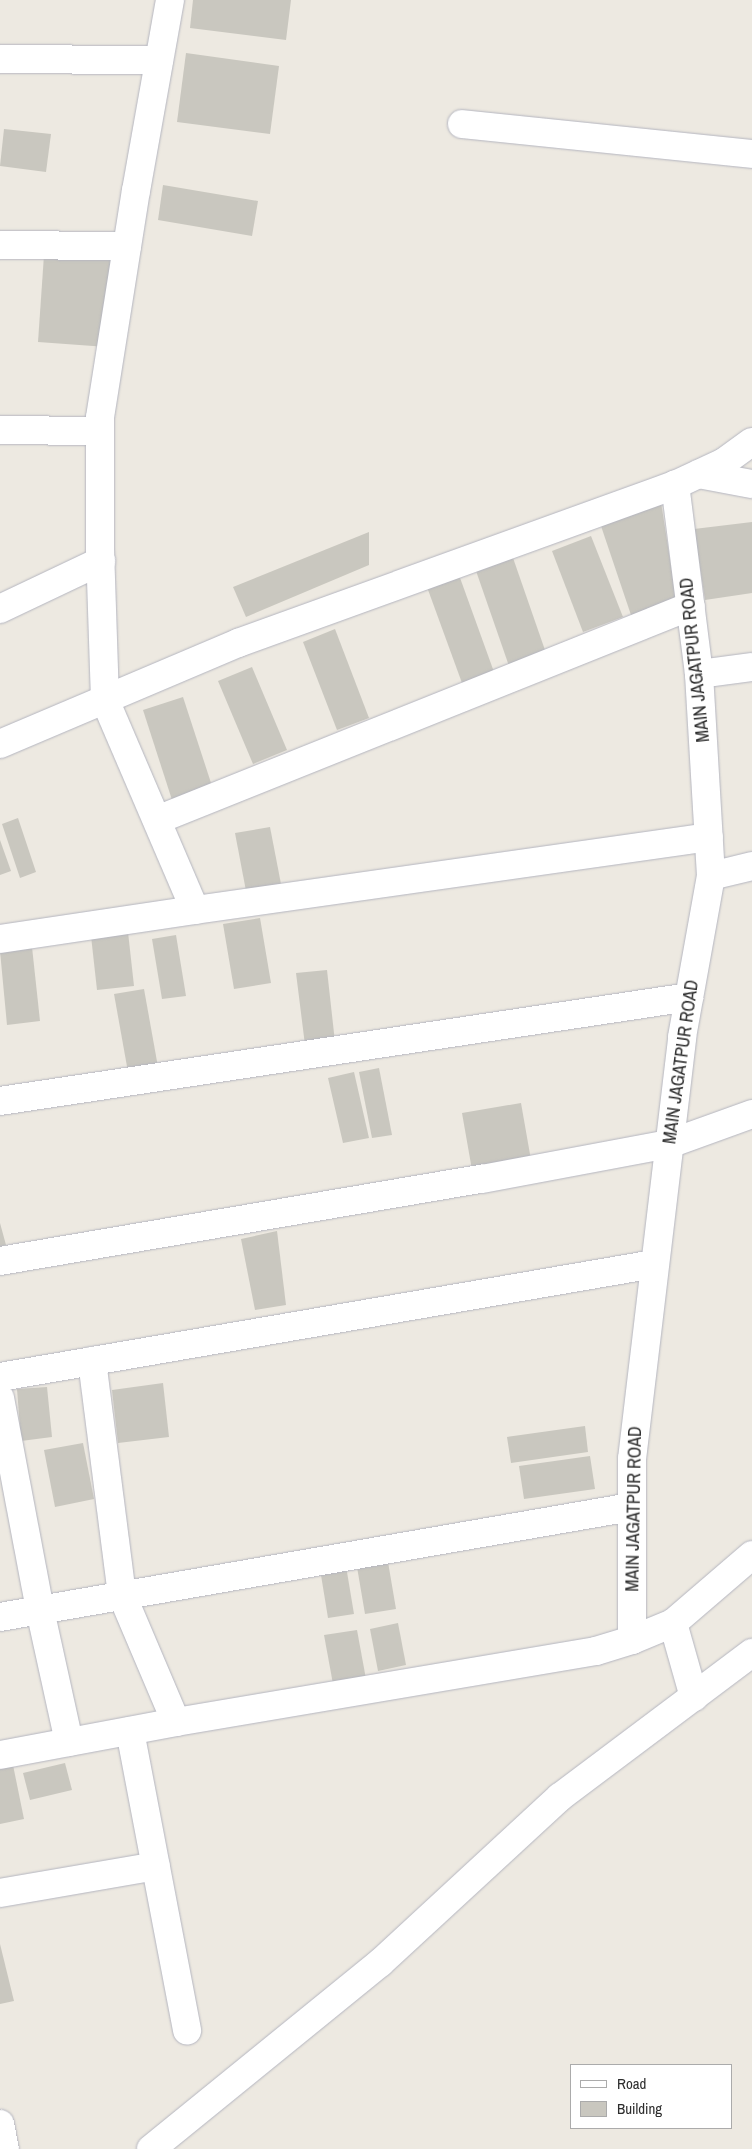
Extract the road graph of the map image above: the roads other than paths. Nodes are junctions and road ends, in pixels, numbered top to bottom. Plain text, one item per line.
1 (170, 0) edge
2 (0, 59) edge
3 (159, 60) junction
4 (462, 124) dead end
5 (752, 154) edge
6 (0, 245) edge
7 (127, 246) junction
8 (0, 430) edge
9 (100, 431) junction
10 (752, 442) edge
11 (687, 480) junction
12 (752, 484) edge
13 (101, 561) junction
14 (691, 606) junction
15 (0, 608) edge
16 (752, 667) edge
17 (699, 674) junction
18 (105, 700) junction
19 (0, 744) edge
20 (157, 820) junction
21 (709, 837) junction
22 (752, 866) edge
23 (711, 876) junction
24 (195, 910) junction
25 (0, 938) edge
26 (689, 997) junction
27 (0, 1101) edge
28 (752, 1114) edge
29 (669, 1144) junction
30 (0, 1261) edge
31 (654, 1264) junction
32 (92, 1361) junction
33 (0, 1378) edge
34 (0, 1398) edge
35 (631, 1507) junction
36 (752, 1556) edge
37 (122, 1595) junction
38 (40, 1610) junction
39 (0, 1617) edge
40 (673, 1622) junction
41 (632, 1640) junction
42 (752, 1653) edge
43 (694, 1697) junction
44 (176, 1722) junction
45 (130, 1731) junction
46 (69, 1742) junction
47 (0, 1755) edge
48 (156, 1866) junction
49 (0, 1893) edge
50 (187, 2031) dead end
51 (0, 2124) edge
52 (5, 2149) edge
53 (151, 2149) edge

1 - 3 street
2 - 3 street
3 - 7 street
4 - 5 street
6 - 7 street
7 - 9 street
8 - 9 street
9 - 13 street
10 - 11 street
11 - 12 street
11 - 14 street, MAIN JAGATPUR ROAD
11 - 18 street
13 - 15 street
13 - 18 street
14 - 17 street, MAIN JAGATPUR ROAD
14 - 20 street
16 - 17 street
17 - 21 street, MAIN JAGATPUR ROAD
18 - 19 street
18 - 20 street
20 - 24 street
21 - 23 street, MAIN JAGATPUR ROAD
21 - 24 street
22 - 23 street
23 - 26 street, MAIN JAGATPUR ROAD
24 - 25 street
26 - 27 street
26 - 29 street, MAIN JAGATPUR ROAD
28 - 29 street
29 - 30 street
29 - 31 street, MAIN JAGATPUR ROAD
31 - 32 street
31 - 35 street, MAIN JAGATPUR ROAD
32 - 33 street
32 - 37 street
34 - 38 street
35 - 37 street
35 - 41 street, MAIN JAGATPUR ROAD
36 - 40 street
37 - 38 street
37 - 44 street
38 - 39 street
38 - 46 street
40 - 41 street
40 - 43 street
41 - 44 street
42 - 43 street
43 - 53 street
44 - 45 street
45 - 46 street
45 - 48 street
46 - 47 street
48 - 49 street
48 - 50 street
51 - 52 street

